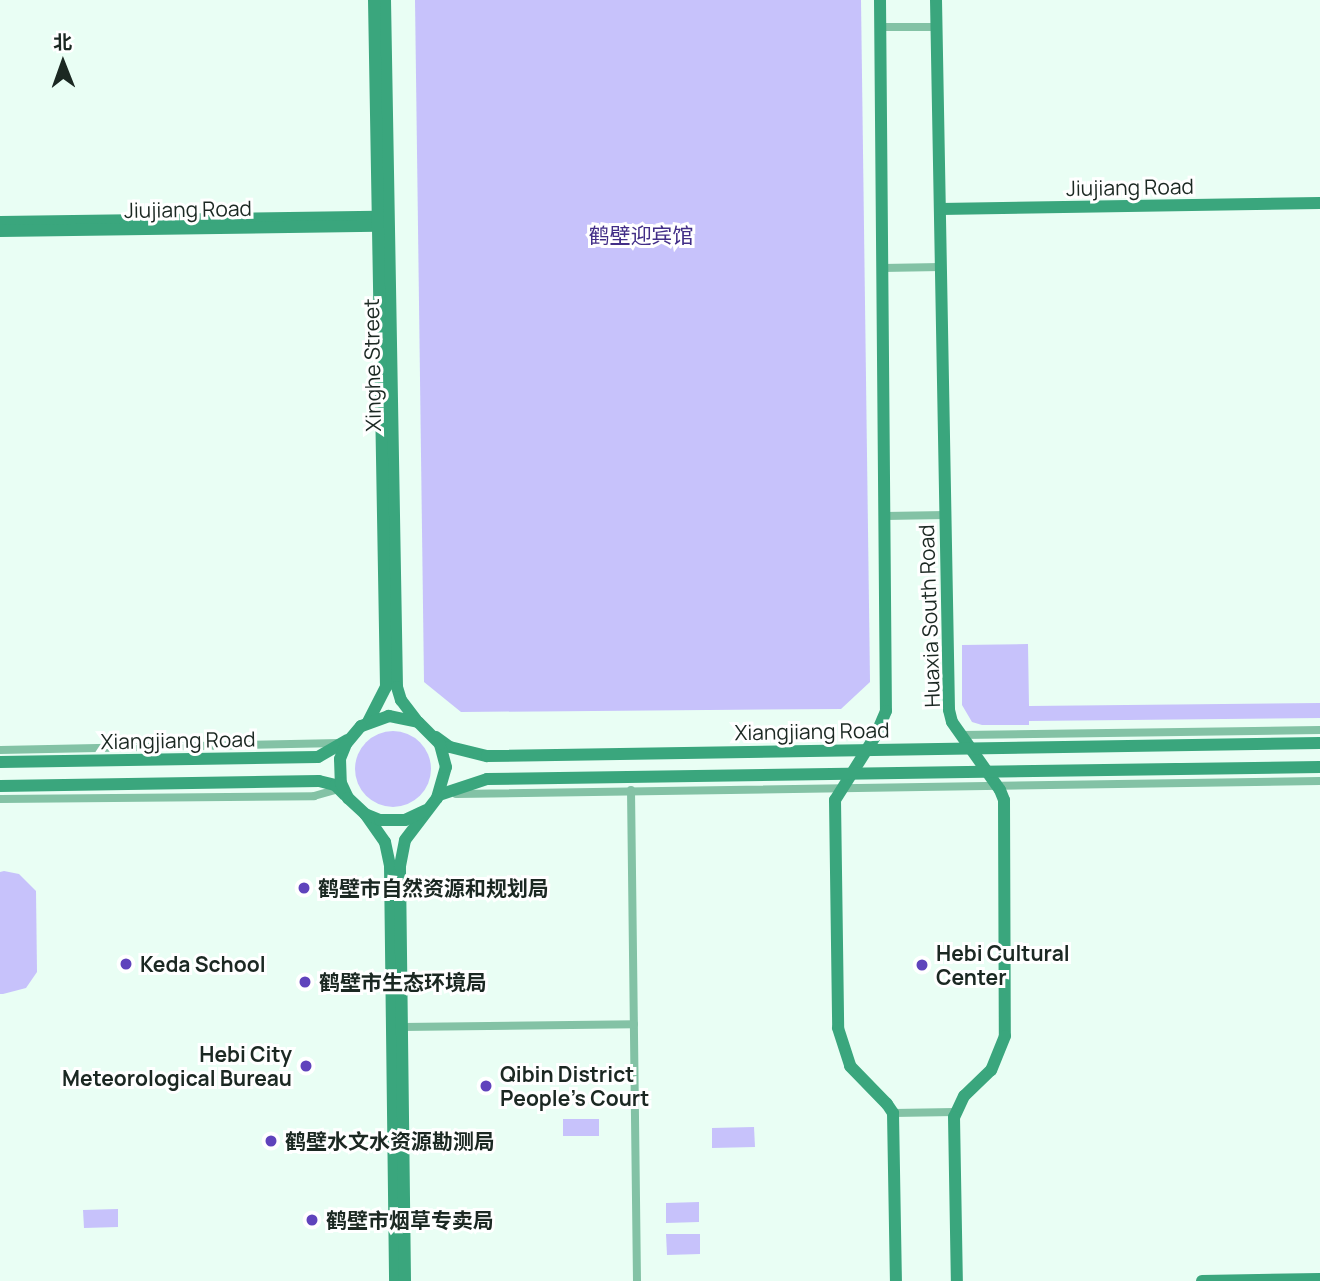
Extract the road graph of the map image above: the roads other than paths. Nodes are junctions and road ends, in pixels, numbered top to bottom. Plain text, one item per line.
1 (374, 0) edge
2 (385, 0) edge
3 (880, 0) edge
4 (936, 0) edge
5 (880, 27) junction
6 (937, 27) junction
7 (1320, 203) edge
8 (1320, 211) edge
9 (940, 213) junction
10 (377, 221) junction
11 (0, 222) edge
12 (0, 231) edge
13 (941, 267) junction
14 (882, 268) junction
15 (946, 514) junction
16 (884, 516) junction
17 (368, 722) junction
18 (418, 722) junction
19 (1320, 730) edge
20 (962, 735) junction
21 (436, 737) junction
22 (346, 740) junction
23 (1320, 743) edge
24 (971, 748) junction
25 (0, 750) edge
26 (866, 750) junction
27 (0, 762) edge
28 (1320, 767) edge
29 (988, 772) junction
30 (850, 774) junction
31 (1320, 781) edge
32 (0, 786) edge
33 (998, 786) junction
34 (841, 788) junction
35 (631, 790) junction
36 (343, 793) junction
37 (439, 795) junction
38 (0, 799) edge
39 (426, 810) junction
40 (365, 814) junction
41 (634, 1024) junction
42 (402, 1027) junction
43 (955, 1112) junction
44 (892, 1113) junction
45 (1320, 1279) edge
46 (395, 1281) edge
47 (405, 1281) edge
48 (637, 1281) edge
49 (896, 1281) edge
50 (957, 1281) edge
51 (1202, 1281) edge

1 - 10 main road, Xinghe Street
2 - 18 main road, Xinghe Street
3 - 5 main road, Huaxia South Road
4 - 6 main road, Huaxia South Road
5 - 6 street
5 - 14 main road, Huaxia South Road
6 - 9 main road, Huaxia South Road
7 - 9 main road, Jiujiang Road
8 - 9 main road, Jiujiang Road
9 - 13 main road, Huaxia South Road
10 - 11 main road, Jiujiang Road
10 - 12 main road, Jiujiang Road
10 - 17 main road, Xinghe Street
13 - 14 street
13 - 15 main road, Huaxia South Road
14 - 16 main road, Huaxia South Road
15 - 16 street
15 - 20 main road, Huaxia South Road
16 - 26 main road, Huaxia South Road
17 - 18 main road
17 - 22 main road
18 - 21 main road
19 - 20 street
20 - 24 main road, Huaxia South Road
21 - 26 main road, Xiangjiang Road
21 - 37 main road
22 - 25 street
22 - 27 main road, Xiangjiang Road
22 - 36 main road
23 - 24 main road, Xiangjiang Road
24 - 26 main road, Xiangjiang Road
24 - 29 main road, Huaxia South Road
26 - 30 main road, Huaxia South Road
28 - 29 main road, Xiangjiang Road
29 - 30 main road, Xiangjiang Road
29 - 33 main road, Huaxia South Road
30 - 34 main road, Huaxia South Road
30 - 37 main road, Xiangjiang Road
31 - 33 street
32 - 36 main road, Xiangjiang Road
33 - 34 street
33 - 43 main road, Huaxia South Road
34 - 35 street
34 - 44 main road, Huaxia South Road
35 - 37 street
35 - 41 street
36 - 38 street
36 - 40 main road
37 - 39 main road
39 - 40 main road
39 - 42 main road
40 - 46 main road
41 - 42 street
41 - 48 street
42 - 47 main road
43 - 44 street
43 - 50 main road
44 - 49 main road
45 - 51 main road

